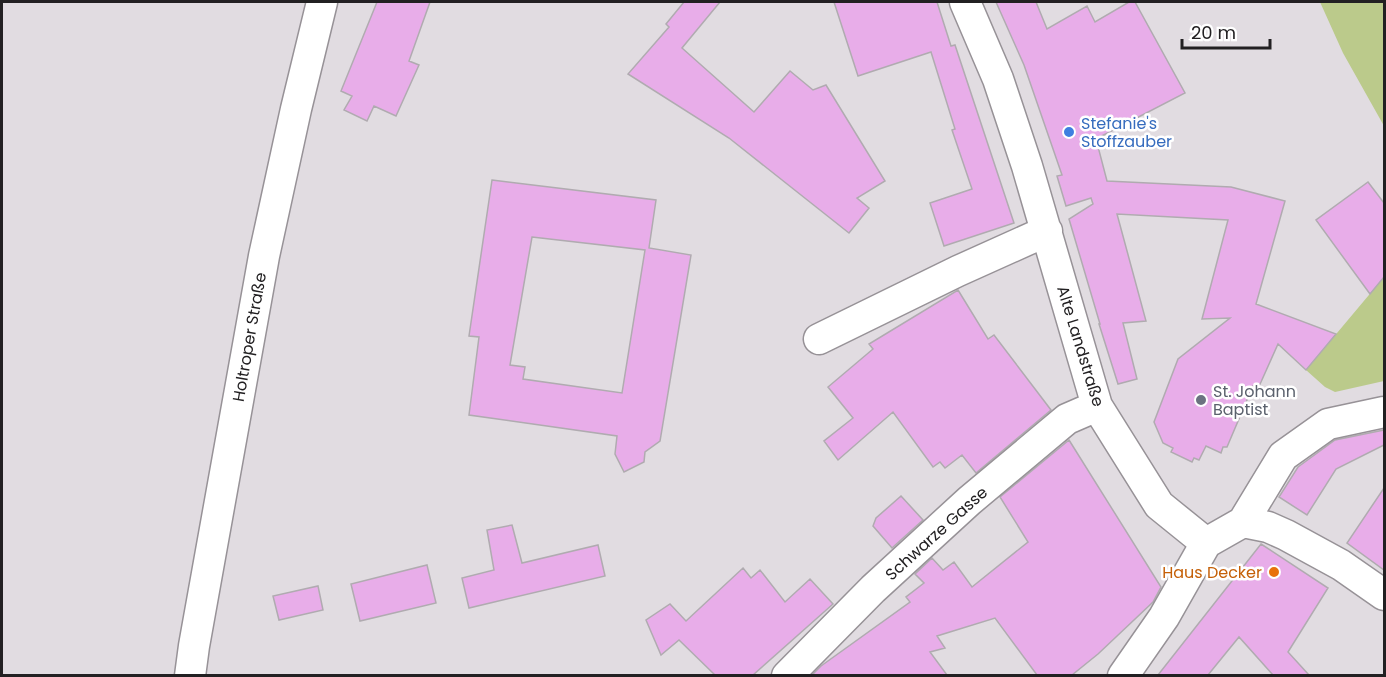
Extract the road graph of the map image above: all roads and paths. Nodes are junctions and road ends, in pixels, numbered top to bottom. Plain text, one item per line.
1 (322, 2) edge
2 (965, 2) edge
3 (1047, 231) junction
4 (819, 339) dead end
5 (1097, 406) junction
6 (1384, 412) edge
7 (1243, 522) junction
8 (1206, 543) junction
9 (1384, 595) edge
10 (190, 675) edge
11 (787, 675) edge
12 (1123, 675) edge

1 - 10 street, Holtroper Straße
2 - 3 street, Alte Landstraße
3 - 4 street
3 - 5 street, Alte Landstraße
5 - 8 street, Alte Landstraße
5 - 11 street, Schwarze Gasse
6 - 7 street
7 - 8 street
7 - 9 street
8 - 12 street

